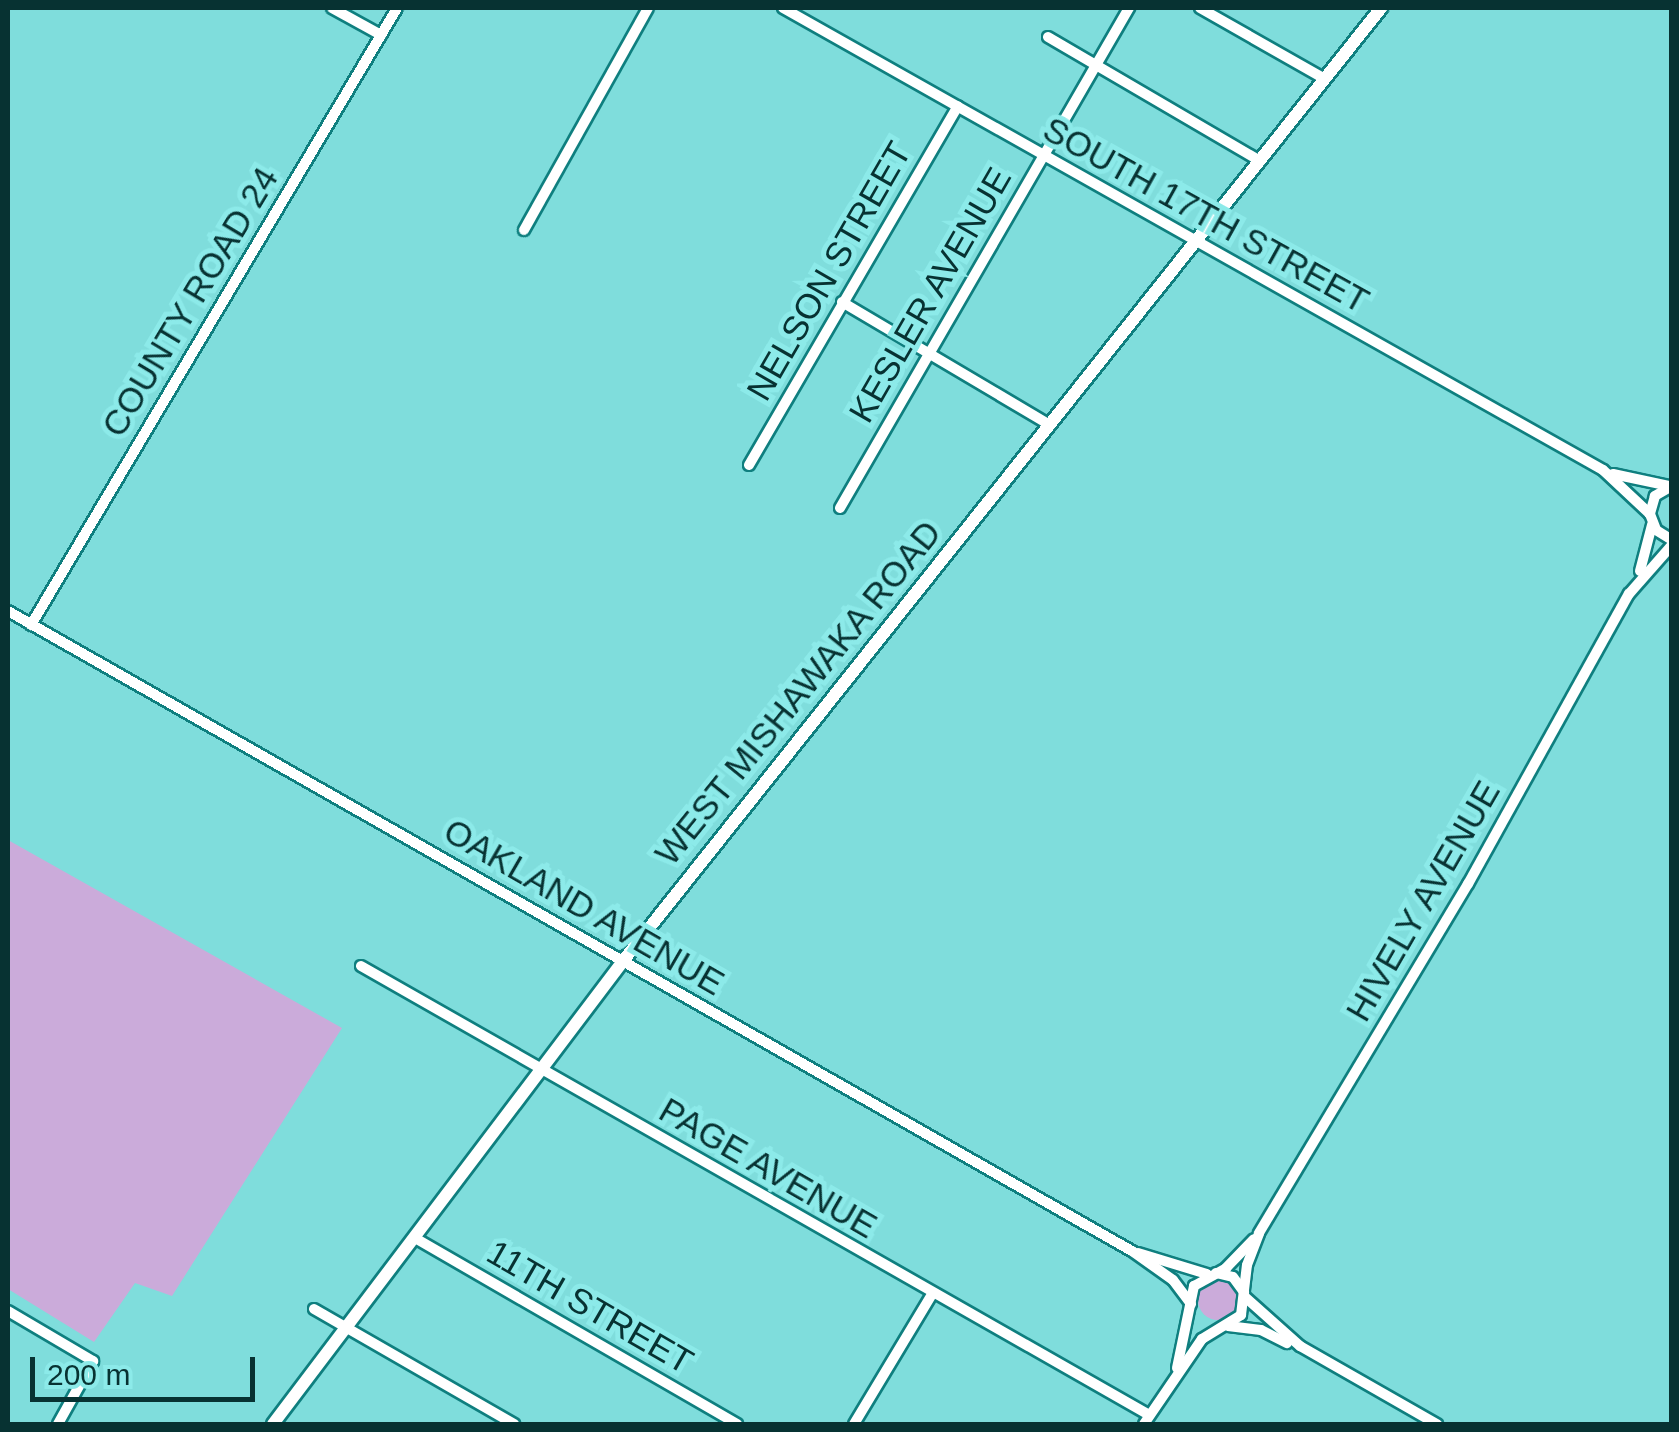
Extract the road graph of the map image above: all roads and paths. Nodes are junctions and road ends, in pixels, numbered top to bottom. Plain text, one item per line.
1 (332, 8) edge
2 (397, 8) edge
3 (648, 8) edge
4 (783, 8) edge
5 (1129, 8) edge
6 (1200, 8) edge
7 (1381, 8) edge
8 (380, 35) junction
9 (1048, 37) dead end
10 (1094, 64) junction
11 (1325, 79) junction
12 (958, 106) junction
13 (1042, 154) junction
14 (1260, 161) junction
15 (524, 230) dead end
16 (1196, 241) junction
17 (842, 302) junction
18 (929, 352) junction
19 (1050, 425) junction
20 (748, 465) dead end
21 (1602, 470) junction
22 (1670, 486) edge
23 (840, 508) dead end
24 (1651, 519) junction
25 (1672, 542) edge
26 (1630, 594) junction
27 (8, 612) edge
28 (31, 625) junction
29 (623, 961) junction
30 (361, 966) dead end
31 (542, 1070) junction
32 (1260, 1232) junction
33 (415, 1238) junction
34 (1132, 1252) junction
35 (1212, 1274) junction
36 (932, 1294) junction
37 (1245, 1294) junction
38 (1192, 1307) junction
39 (314, 1309) dead end
40 (8, 1311) edge
41 (1224, 1327) junction
42 (346, 1328) junction
43 (1300, 1346) junction
44 (1177, 1369) junction
45 (1146, 1420) edge
46 (58, 1424) edge
47 (276, 1424) edge
48 (514, 1424) edge
49 (736, 1424) edge
50 (854, 1424) edge
51 (1437, 1424) edge

1 - 8 street
2 - 8 street, COUNTY ROAD 24
3 - 15 street
4 - 12 street, SOUTH 17TH STREET
5 - 10 street, KESLER AVENUE
6 - 11 street
7 - 11 main road, WEST MISHAWAKA ROAD
8 - 28 street, COUNTY ROAD 24
9 - 10 street
10 - 13 street, KESLER AVENUE
10 - 14 street
11 - 14 main road, WEST MISHAWAKA ROAD
12 - 13 street, SOUTH 17TH STREET
12 - 17 street, NELSON STREET
13 - 16 street, SOUTH 17TH STREET
13 - 18 street, KESLER AVENUE
14 - 16 main road, WEST MISHAWAKA ROAD
16 - 19 main road, WEST MISHAWAKA ROAD
16 - 21 street, SOUTH 17TH STREET
17 - 18 street
17 - 20 street, NELSON STREET
18 - 19 street
18 - 23 street, KESLER AVENUE
19 - 29 main road, WEST MISHAWAKA ROAD
21 - 22 street
21 - 24 street
22 - 24 street, HIVELY AVENUE
24 - 25 street
24 - 26 street, HIVELY AVENUE
25 - 26 street, HIVELY AVENUE
26 - 32 street, HIVELY AVENUE
27 - 28 street, OAKLAND AVENUE
28 - 29 street, OAKLAND AVENUE
29 - 31 main road, WEST MISHAWAKA ROAD
29 - 34 street, OAKLAND AVENUE
30 - 31 street, PAGE AVENUE
31 - 33 main road, WEST MISHAWAKA ROAD
31 - 36 street, PAGE AVENUE
32 - 35 street, HIVELY AVENUE
32 - 37 street, HIVELY AVENUE
33 - 42 main road, WEST MISHAWAKA ROAD
33 - 49 street, 11TH STREET
34 - 35 street, OAKLAND AVENUE
34 - 38 street, OAKLAND AVENUE
35 - 37 street
35 - 38 street, HIVELY AVENUE
36 - 45 street, PAGE AVENUE
36 - 50 street
37 - 41 street, HIVELY AVENUE
37 - 43 street
38 - 41 street
38 - 44 street, HIVELY AVENUE
39 - 42 street
40 - 46 street
41 - 43 street
41 - 44 street, HIVELY AVENUE
42 - 47 main road, WEST MISHAWAKA ROAD
42 - 48 street
43 - 51 street
44 - 45 street

